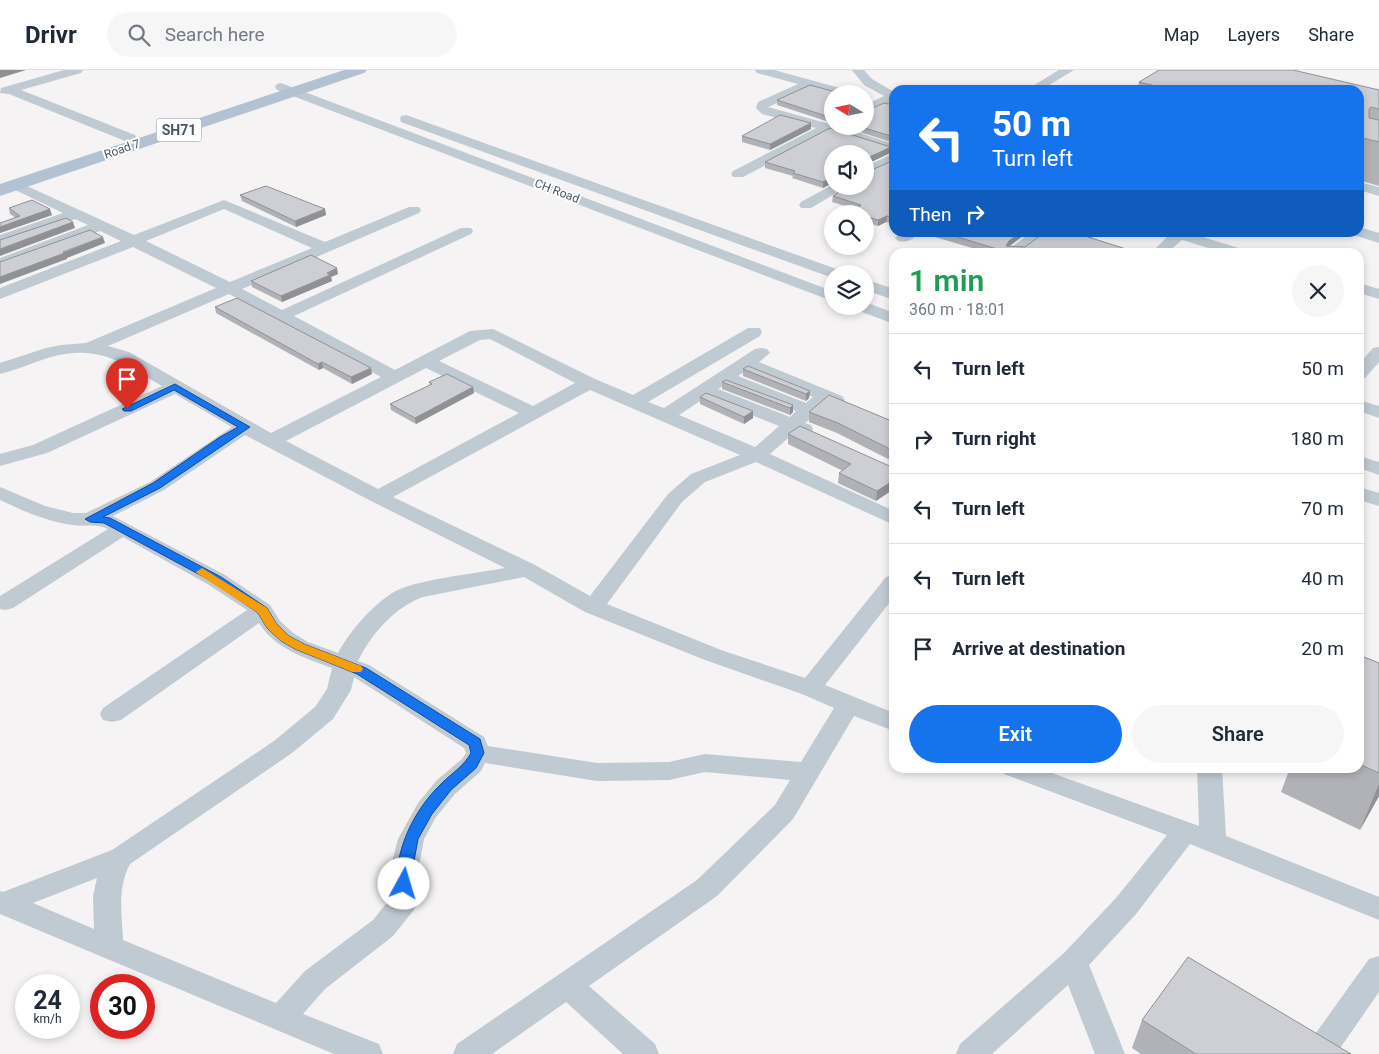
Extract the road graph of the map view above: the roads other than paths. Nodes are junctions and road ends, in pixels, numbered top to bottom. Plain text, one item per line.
1 (77, 70) edge
2 (332, 70) edge
3 (359, 70) edge
4 (761, 70) edge
5 (858, 70) edge
6 (1040, 70) edge
7 (1063, 72) edge
8 (810, 84) junction
9 (1041, 85) edge
10 (297, 86) junction
11 (824, 88) edge
12 (5, 91) edge
13 (874, 99) edge
14 (889, 99) edge
15 (369, 106) dead end
16 (874, 106) edge
17 (397, 116) dead end
18 (824, 125) edge
19 (824, 129) edge
20 (856, 135) edge
21 (130, 138) junction
22 (889, 146) edge
23 (889, 160) edge
24 (874, 168) edge
25 (738, 174) dead end
26 (8, 183) edge
27 (1364, 188) edge
28 (0, 190) edge
29 (1379, 192) edge
30 (824, 195) edge
31 (806, 205) dead end
32 (414, 210) dead end
33 (75, 214) junction
34 (101, 225) junction
35 (466, 231) dead end
36 (1364, 234) edge
37 (1036, 237) edge
38 (1172, 237) edge
39 (1184, 237) edge
40 (1379, 238) edge
41 (0, 240) edge
42 (134, 242) junction
43 (325, 248) junction
44 (1020, 248) edge
45 (1162, 248) edge
46 (1220, 248) edge
47 (3, 259) edge
48 (824, 270) edge
49 (41, 278) junction
50 (874, 287) edge
51 (231, 289) junction
52 (1364, 290) edge
53 (889, 292) edge
54 (824, 293) edge
55 (0, 294) edge
56 (1379, 294) edge
57 (874, 311) edge
58 (281, 316) junction
59 (889, 317) edge
60 (754, 332) dead end
61 (91, 346) junction
62 (1379, 352) edge
63 (761, 354) dead end
64 (425, 361) junction
65 (746, 363) junction
66 (1364, 368) edge
67 (0, 369) edge
68 (395, 376) junction
69 (725, 376) junction
70 (589, 383) junction
71 (175, 387) junction
72 (704, 390) junction
73 (825, 396) junction
74 (635, 402) junction
75 (849, 405) edge
76 (1364, 407) edge
77 (810, 410) junction
78 (1379, 412) edge
79 (533, 413) junction
80 (665, 416) junction
81 (792, 425) junction
82 (245, 427) junction
83 (820, 435) edge
84 (271, 441) junction
85 (757, 455) junction
86 (0, 460) edge
87 (1364, 464) edge
88 (1379, 469) edge
89 (0, 493) edge
90 (1364, 495) edge
91 (378, 497) junction
92 (1379, 500) edge
93 (889, 510) edge
94 (90, 519) junction
95 (122, 528) junction
96 (527, 570) junction
97 (889, 588) edge
98 (4, 603) dead end
99 (593, 607) junction
100 (262, 610) junction
101 (345, 663) junction
102 (810, 688) junction
103 (848, 705) junction
104 (112, 714) dead end
105 (889, 721) edge
106 (478, 753) junction
107 (809, 772) junction
108 (1027, 773) edge
109 (1210, 773) edge
110 (1185, 831) junction
111 (1214, 842) junction
112 (121, 856) junction
113 (1377, 904) edge
114 (5, 909) edge
115 (109, 948) junction
116 (1074, 962) junction
117 (1379, 968) edge
118 (567, 984) junction
119 (282, 1017) junction
120 (368, 1054) edge
121 (468, 1054) edge
122 (644, 1054) edge
123 (971, 1054) edge
124 (1110, 1054) edge
125 (1319, 1054) edge

1 - 12 street
2 - 10 main road, Road 7 / SH71
3 - 10 main road, Road 7 / SH71
4 - 8 street
5 - 14 street
6 - 7 street
7 - 9 street
8 - 11 street
8 - 18 street
10 - 15 street
10 - 21 main road, Road 7 / SH71
10 - 26 main road, Road 7 / SH71
10 - 54 street, CH Road
12 - 21 street
13 - 14 street
14 - 16 street
17 - 48 street, CH Road
19 - 25 street
20 - 22 street
21 - 26 main road, Road 7 / SH71
23 - 24 street
26 - 28 main road, Road 7 / SH71
26 - 33 street
27 - 29 street
30 - 31 street
32 - 43 street
33 - 34 street
33 - 41 street
34 - 42 street
34 - 47 street
35 - 58 street
36 - 40 street
37 - 44 street
38 - 45 street
39 - 46 street
42 - 43 street
42 - 49 street
42 - 51 street
43 - 51 street
47 - 49 street
49 - 55 street
50 - 53 street
51 - 58 street
51 - 61 street
52 - 56 street
57 - 59 street
58 - 68 street
60 - 74 street
61 - 67 street
61 - 71 street
62 - 66 street
63 - 65 street
64 - 68 street
64 - 70 street
64 - 79 street
65 - 69 street
65 - 73 street
68 - 84 street
69 - 72 street
69 - 77 street
70 - 74 street
70 - 79 street
71 - 82 street
71 - 86 street
72 - 80 street
72 - 81 street
73 - 75 street
73 - 77 street
74 - 80 street
76 - 78 street
77 - 81 street
79 - 91 street
80 - 85 street
81 - 83 street
81 - 85 street
82 - 84 street
82 - 94 street
84 - 91 street
85 - 93 street
85 - 99 street
87 - 88 street
89 - 94 street
90 - 92 street
91 - 96 street
94 - 95 street
95 - 98 street
95 - 100 street
96 - 99 street
96 - 101 street
97 - 102 street
99 - 102 street
100 - 101 street
100 - 104 street
101 - 106 street
101 - 112 street
102 - 103 street
103 - 105 street
103 - 107 street
106 - 107 street
106 - 119 street
107 - 118 street
108 - 110 street
109 - 111 street
110 - 111 street
110 - 116 street
111 - 113 street
112 - 114 street
112 - 115 street
114 - 115 street
115 - 119 street
116 - 123 street
116 - 124 street
117 - 125 street
118 - 121 street
118 - 122 street
119 - 120 street

